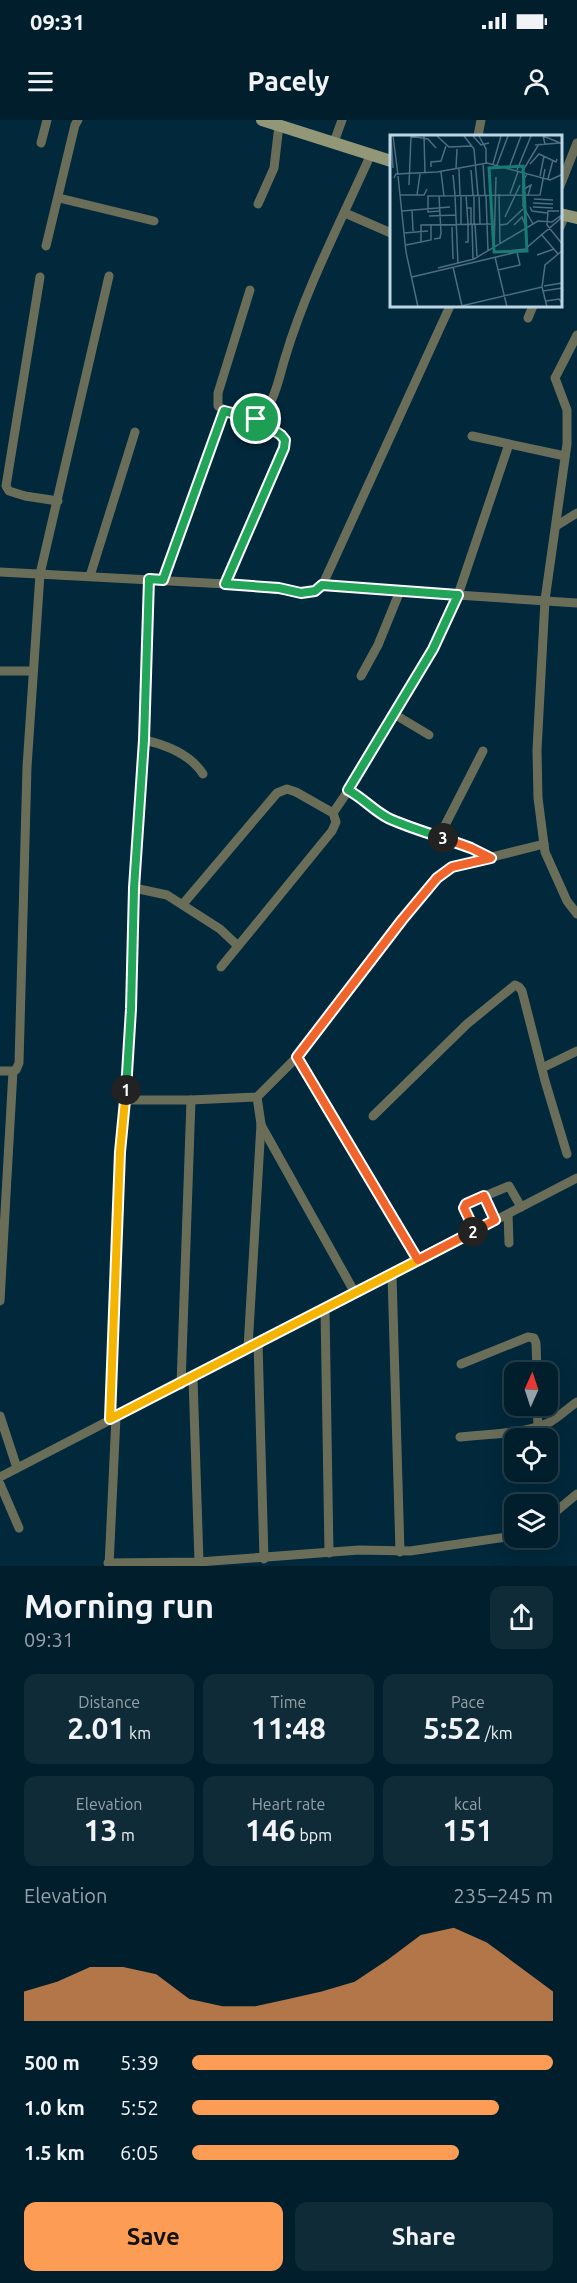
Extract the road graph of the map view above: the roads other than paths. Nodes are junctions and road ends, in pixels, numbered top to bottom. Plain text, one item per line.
1 (47, 120) edge
2 (78, 120) edge
3 (262, 120) edge
4 (342, 120) edge
5 (481, 120) edge
6 (277, 123) edge
7 (478, 135) edge
8 (334, 142) junction
9 (41, 143) dead end
10 (577, 143) edge
11 (371, 154) junction
12 (390, 161) edge
13 (562, 183) edge
14 (58, 198) junction
15 (258, 204) dead end
16 (345, 213) junction
17 (154, 221) dead end
18 (390, 233) edge
19 (45, 246) dead end
20 (109, 276) dead end
21 (40, 277) dead end
22 (250, 290) dead end
23 (449, 308) edge
24 (531, 308) edge
25 (528, 318) dead end
26 (577, 334) edge
27 (224, 411) junction
28 (256, 419) junction
29 (135, 432) dead end
30 (472, 436) dead end
31 (509, 444) junction
32 (565, 456) junction
33 (58, 501) junction
34 (577, 513) edge
35 (556, 526) junction
36 (0, 572) edge
37 (40, 574) junction
38 (90, 576) junction
39 (149, 579) junction
40 (163, 580) junction
41 (225, 584) junction
42 (322, 585) junction
43 (400, 591) junction
44 (458, 595) junction
45 (545, 600) junction
46 (577, 603) edge
47 (0, 671) edge
48 (33, 671) junction
49 (361, 676) dead end
50 (394, 714) junction
51 (429, 735) dead end
52 (144, 740) junction
53 (483, 752) dead end
54 (203, 774) dead end
55 (348, 790) junction
56 (333, 813) junction
57 (439, 837) junction
58 (544, 844) junction
59 (491, 858) junction
60 (134, 888) junction
61 (183, 904) junction
62 (575, 908) edge
63 (238, 946) junction
64 (222, 967) dead end
65 (577, 1051) edge
66 (297, 1057) junction
67 (542, 1068) junction
68 (0, 1071) edge
69 (13, 1071) junction
70 (257, 1097) junction
71 (124, 1100) junction
72 (191, 1101) junction
73 (373, 1116) dead end
74 (261, 1124) junction
75 (567, 1154) dead end
76 (577, 1178) edge
77 (484, 1196) junction
78 (521, 1207) junction
79 (508, 1214) junction
80 (495, 1220) junction
81 (475, 1231) junction
82 (509, 1243) dead end
83 (418, 1260) junction
84 (392, 1275) junction
85 (355, 1293) junction
86 (0, 1301) edge
87 (325, 1309) junction
88 (258, 1342) junction
89 (248, 1348) junction
90 (537, 1362) edge
91 (460, 1364) dead end
92 (193, 1378) junction
93 (181, 1385) junction
94 (577, 1402) edge
95 (538, 1416) edge
96 (1, 1418) edge
97 (113, 1418) junction
98 (538, 1426) junction
99 (460, 1437) dead end
100 (17, 1468) junction
101 (0, 1478) edge
102 (0, 1484) edge
103 (577, 1494) edge
104 (558, 1510) edge
105 (19, 1528) dead end
106 (504, 1538) edge
107 (400, 1551) junction
108 (329, 1553) junction
109 (264, 1559) junction
110 (199, 1562) junction
111 (109, 1565) edge

1 - 9 street
2 - 14 street
3 - 6 main road
4 - 8 street
5 - 7 street
6 - 8 main road
6 - 15 street
8 - 11 main road
10 - 13 street
11 - 12 main road
11 - 16 street
14 - 17 street
14 - 19 street
16 - 18 street
16 - 28 street
20 - 33 street
21 - 33 street
22 - 27 street
23 - 42 street
24 - 25 street
26 - 32 street
27 - 28 street
27 - 40 street
28 - 41 street
29 - 38 street
30 - 31 street
31 - 32 street
31 - 44 street
32 - 35 street
33 - 37 street
34 - 35 street
35 - 45 street
36 - 37 street
37 - 38 street
37 - 48 street
38 - 39 street
39 - 40 street
39 - 52 street
40 - 41 street
41 - 42 street
42 - 43 street
43 - 44 street
43 - 49 street
44 - 45 street
44 - 50 street
45 - 46 street
45 - 58 street
47 - 48 street
48 - 69 street
50 - 51 street
50 - 55 street
52 - 54 street
52 - 60 street
53 - 57 street
55 - 56 street
55 - 57 street
56 - 61 street
56 - 63 street
57 - 59 street
58 - 59 street
58 - 62 street
59 - 66 street
60 - 61 street
60 - 71 street
61 - 63 street
63 - 64 street
65 - 67 street
66 - 70 street
66 - 83 street
67 - 73 street
67 - 75 street
68 - 69 street
69 - 86 street
70 - 72 street
70 - 74 street
71 - 72 street
71 - 97 street
72 - 93 street
74 - 85 street
74 - 89 street
76 - 78 street
77 - 78 street
77 - 80 street
77 - 81 street
78 - 79 street
79 - 80 street
79 - 82 street
80 - 81 street
81 - 83 street
83 - 84 street
84 - 85 street
84 - 107 street
85 - 87 street
87 - 88 street
87 - 108 street
88 - 89 street
88 - 109 street
89 - 92 street
90 - 91 street
92 - 93 street
92 - 110 street
93 - 97 street
94 - 98 street
95 - 98 street
96 - 100 street
97 - 100 street
97 - 111 street
98 - 99 street
100 - 101 street
102 - 105 street
103 - 104 street
106 - 107 street
107 - 108 street
108 - 109 street
109 - 110 street
110 - 111 street

